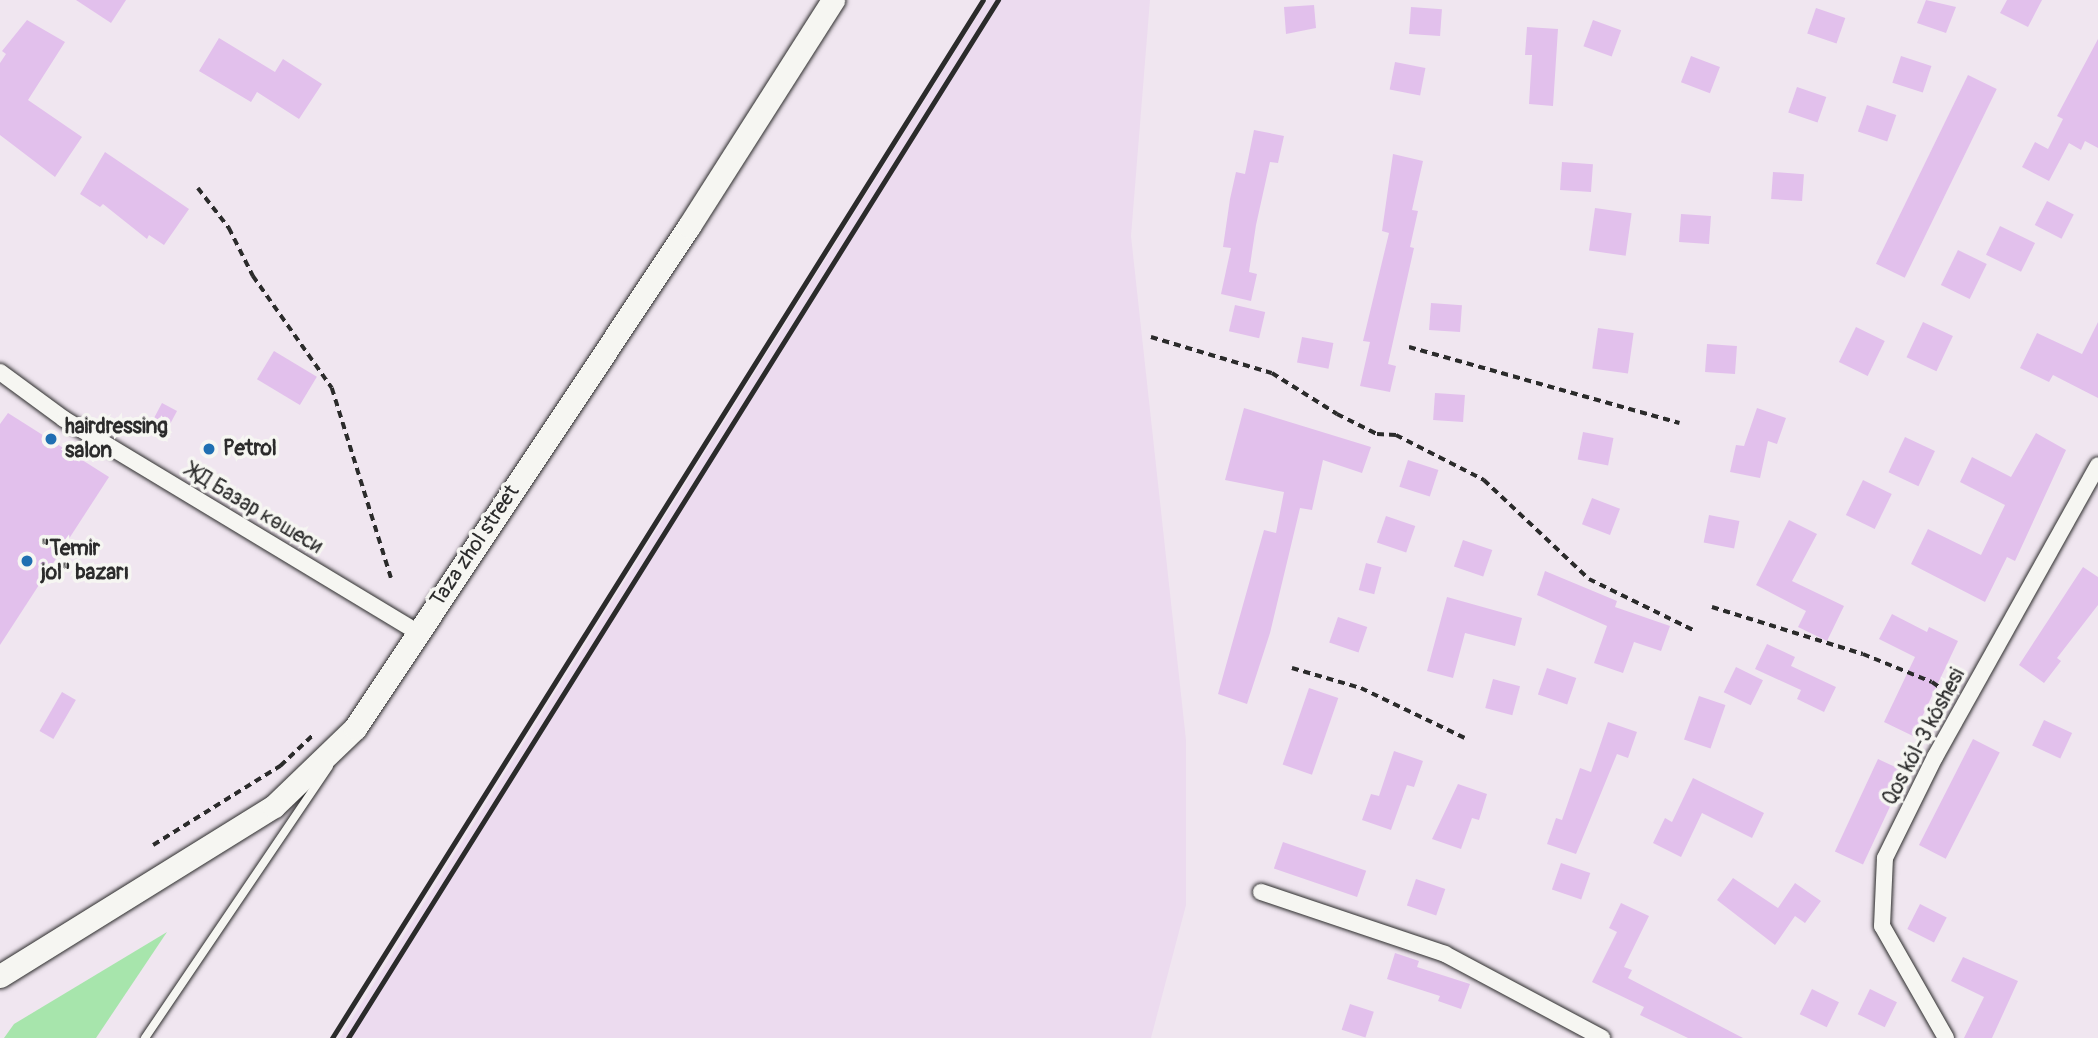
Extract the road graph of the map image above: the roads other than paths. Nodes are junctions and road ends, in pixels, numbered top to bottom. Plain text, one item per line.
1 (833, 0) edge
2 (0, 372) edge
3 (2098, 465) edge
4 (417, 632) junction
5 (355, 728) junction
6 (1261, 892) dead end
7 (0, 976) edge
8 (145, 1038) edge
9 (1602, 1038) edge
10 (1946, 1038) edge

1 - 4 main road, Taza zhol street
2 - 4 street, ЖД Базар көшеси
3 - 10 street, Qos kól-3 kóshesi
4 - 5 main road, Taza zhol street
5 - 7 main road, Taza zhol street
5 - 8 lane
6 - 9 street

